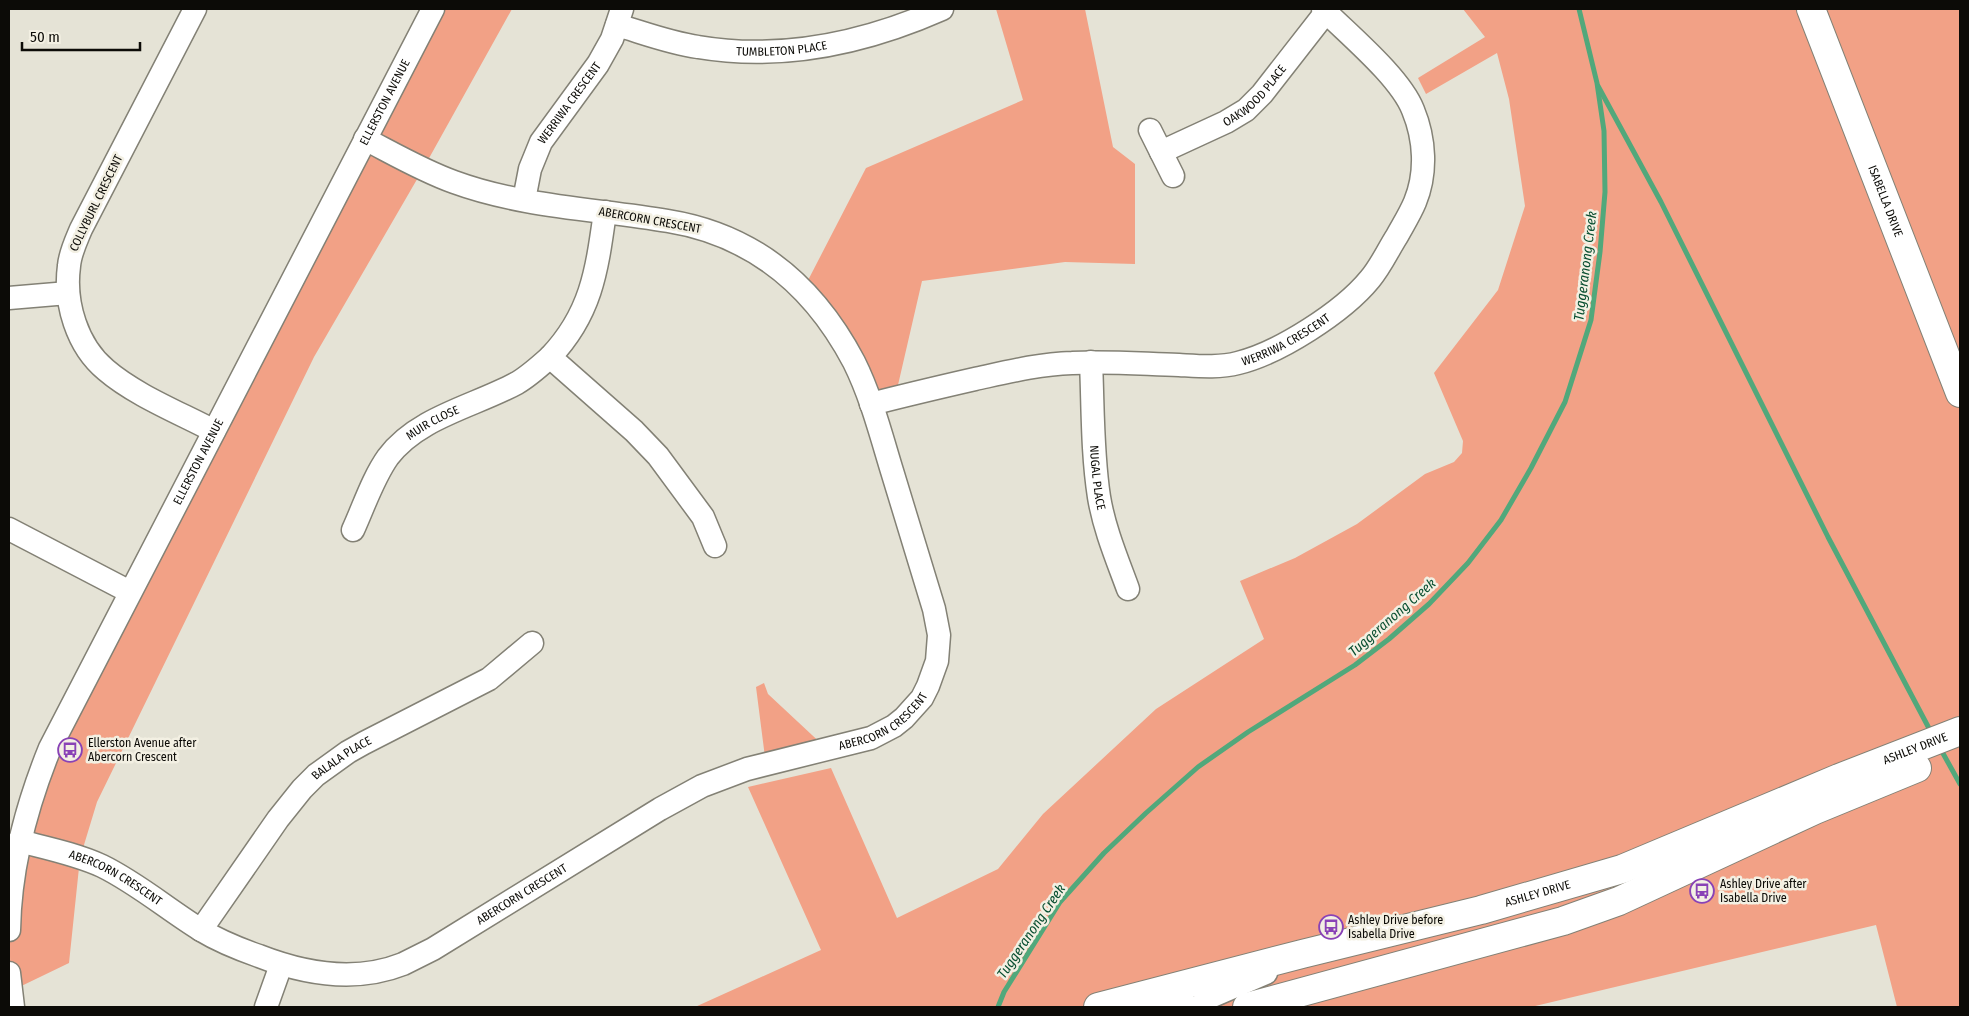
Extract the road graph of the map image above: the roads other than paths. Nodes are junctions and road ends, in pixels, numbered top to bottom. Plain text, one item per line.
1 (195, 9) edge
2 (433, 9) edge
3 (942, 9) edge
4 (1811, 9) edge
5 (1324, 10) edge
6 (620, 17) edge
7 (1150, 130) dead end
8 (365, 139) junction
9 (1161, 152) junction
10 (1173, 176) dead end
11 (524, 200) junction
12 (606, 212) junction
13 (68, 293) junction
14 (9, 298) edge
15 (550, 357) junction
16 (1091, 362) junction
17 (1960, 394) edge
18 (871, 404) junction
19 (214, 430) junction
20 (9, 529) edge
21 (353, 530) dead end
22 (715, 546) dead end
23 (1128, 588) dead end
24 (130, 592) junction
25 (532, 643) dead end
26 (1960, 731) edge
27 (1960, 751) edge
28 (1889, 769) junction
29 (19, 841) junction
30 (9, 930) edge
31 (201, 930) junction
32 (1326, 948) junction
33 (281, 965) junction
34 (9, 973) edge
35 (1311, 990) junction
36 (1124, 1000) junction
37 (13, 1007) edge
38 (266, 1007) edge
39 (1098, 1007) edge
40 (1190, 1007) edge
41 (1199, 1007) edge
42 (1247, 1007) edge
43 (1287, 1007) edge

1 - 13 street, COLLYBURL CRESCENT
2 - 8 street, ELLERSTON AVENUE
3 - 6 street, TUMBLETON PLACE
4 - 17 main road, ISABELLA DRIVE
5 - 9 street, OAKWOOD PLACE
5 - 16 street, WERRIWA CRESCENT
6 - 11 street, WERRIWA CRESCENT
7 - 9 street
8 - 11 street, ABERCORN CRESCENT
8 - 19 street, ELLERSTON AVENUE
9 - 10 street
11 - 12 street, ABERCORN CRESCENT
12 - 15 street, MUIR CLOSE
12 - 18 street, ABERCORN CRESCENT
13 - 14 street
13 - 19 street, COLLYBURL CRESCENT
15 - 21 street, MUIR CLOSE
15 - 22 street
16 - 18 street, WERRIWA CRESCENT
16 - 23 street, NUGAL PLACE
18 - 33 street, ABERCORN CRESCENT
19 - 24 street, ELLERSTON AVENUE
20 - 24 street
24 - 29 street, ELLERSTON AVENUE
25 - 31 street, BALALA PLACE
26 - 28 main road, ASHLEY DRIVE
27 - 28 main road, ASHLEY DRIVE
28 - 32 main road, ASHLEY DRIVE
28 - 35 main road, ASHLEY DRIVE
29 - 30 street, ELLERSTON AVENUE
29 - 31 street, ABERCORN CRESCENT
31 - 33 street, ABERCORN CRESCENT
32 - 36 main road, ASHLEY DRIVE
32 - 41 street
33 - 38 street
34 - 37 street
35 - 42 main road, ASHLEY DRIVE
35 - 43 main road
36 - 39 main road, ASHLEY DRIVE
36 - 40 street

